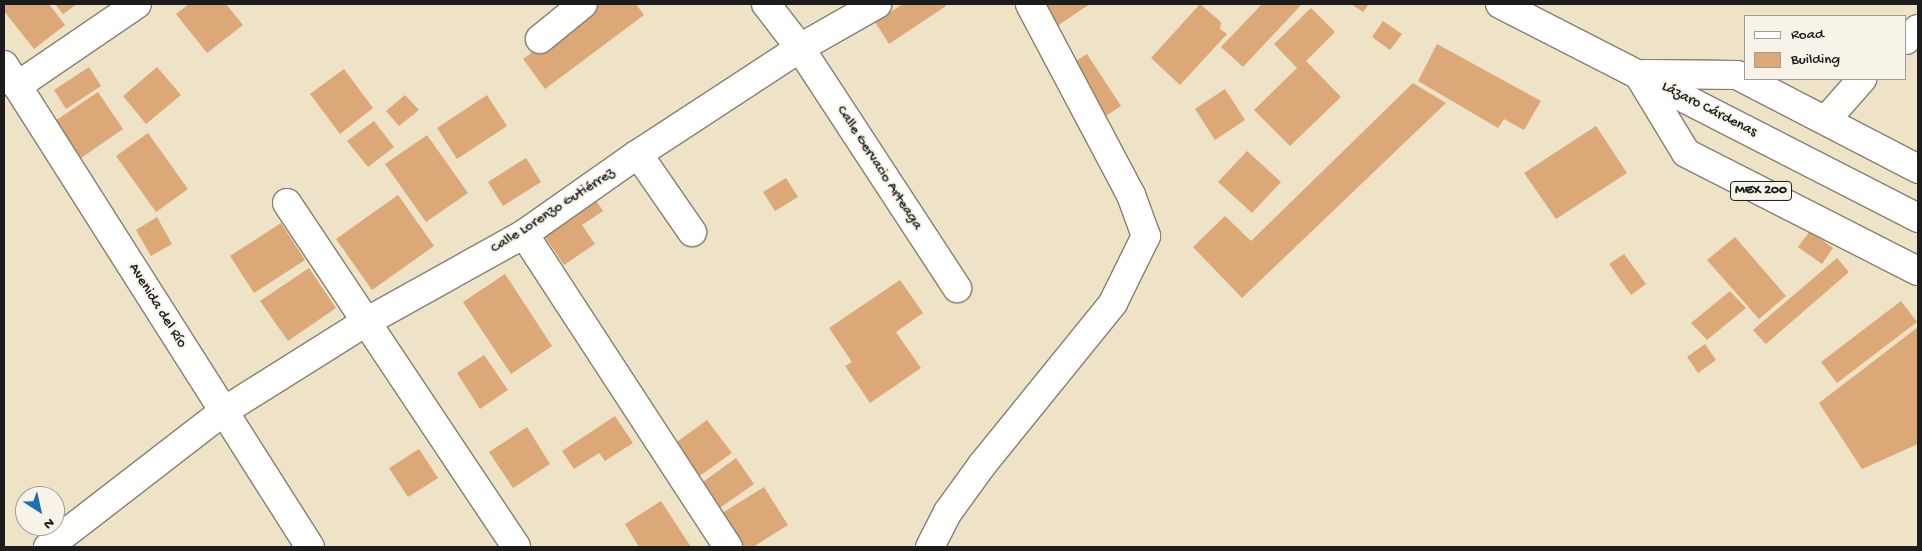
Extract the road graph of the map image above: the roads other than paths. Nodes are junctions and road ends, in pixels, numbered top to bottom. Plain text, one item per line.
1 (137, 4) edge
2 (583, 4) edge
3 (766, 4) edge
4 (877, 4) edge
5 (1030, 4) edge
6 (1500, 4) edge
7 (1918, 29) edge
8 (540, 39) dead end
9 (1907, 39) edge
10 (800, 48) junction
11 (1638, 74) junction
12 (10, 76) edge
13 (1744, 79) edge
14 (1747, 80) edge
15 (1861, 80) edge
16 (1826, 120) junction
17 (638, 154) junction
18 (1918, 169) edge
19 (287, 203) dead end
20 (1918, 218) edge
21 (692, 232) dead end
22 (524, 234) junction
23 (1918, 271) edge
24 (957, 288) dead end
25 (366, 322) junction
26 (224, 412) junction
27 (48, 547) edge
28 (310, 547) edge
29 (516, 547) edge
30 (728, 547) edge
31 (930, 547) edge

1 - 12 street
2 - 8 street
3 - 10 street, Calle Gervacio Arteaga
4 - 10 street, Calle Lorenzo Gutiérrez
5 - 31 street
6 - 11 street, Lázaro Cárdenas
7 - 9 street
10 - 17 street, Calle Lorenzo Gutiérrez
10 - 24 street, Calle Gervacio Arteaga
11 - 13 street
11 - 20 street, Lázaro Cárdenas
11 - 23 street, MEX 200
12 - 26 street, Avenida del Río
14 - 16 street
15 - 16 street
16 - 18 street
17 - 21 street
17 - 22 street, Calle Lorenzo Gutiérrez
19 - 25 street
22 - 25 street, Calle Lorenzo Gutiérrez
22 - 30 street
25 - 26 street, Calle Lorenzo Gutiérrez
25 - 29 street
26 - 27 street, Calle Lorenzo Gutiérrez
26 - 28 street, Avenida del Río

